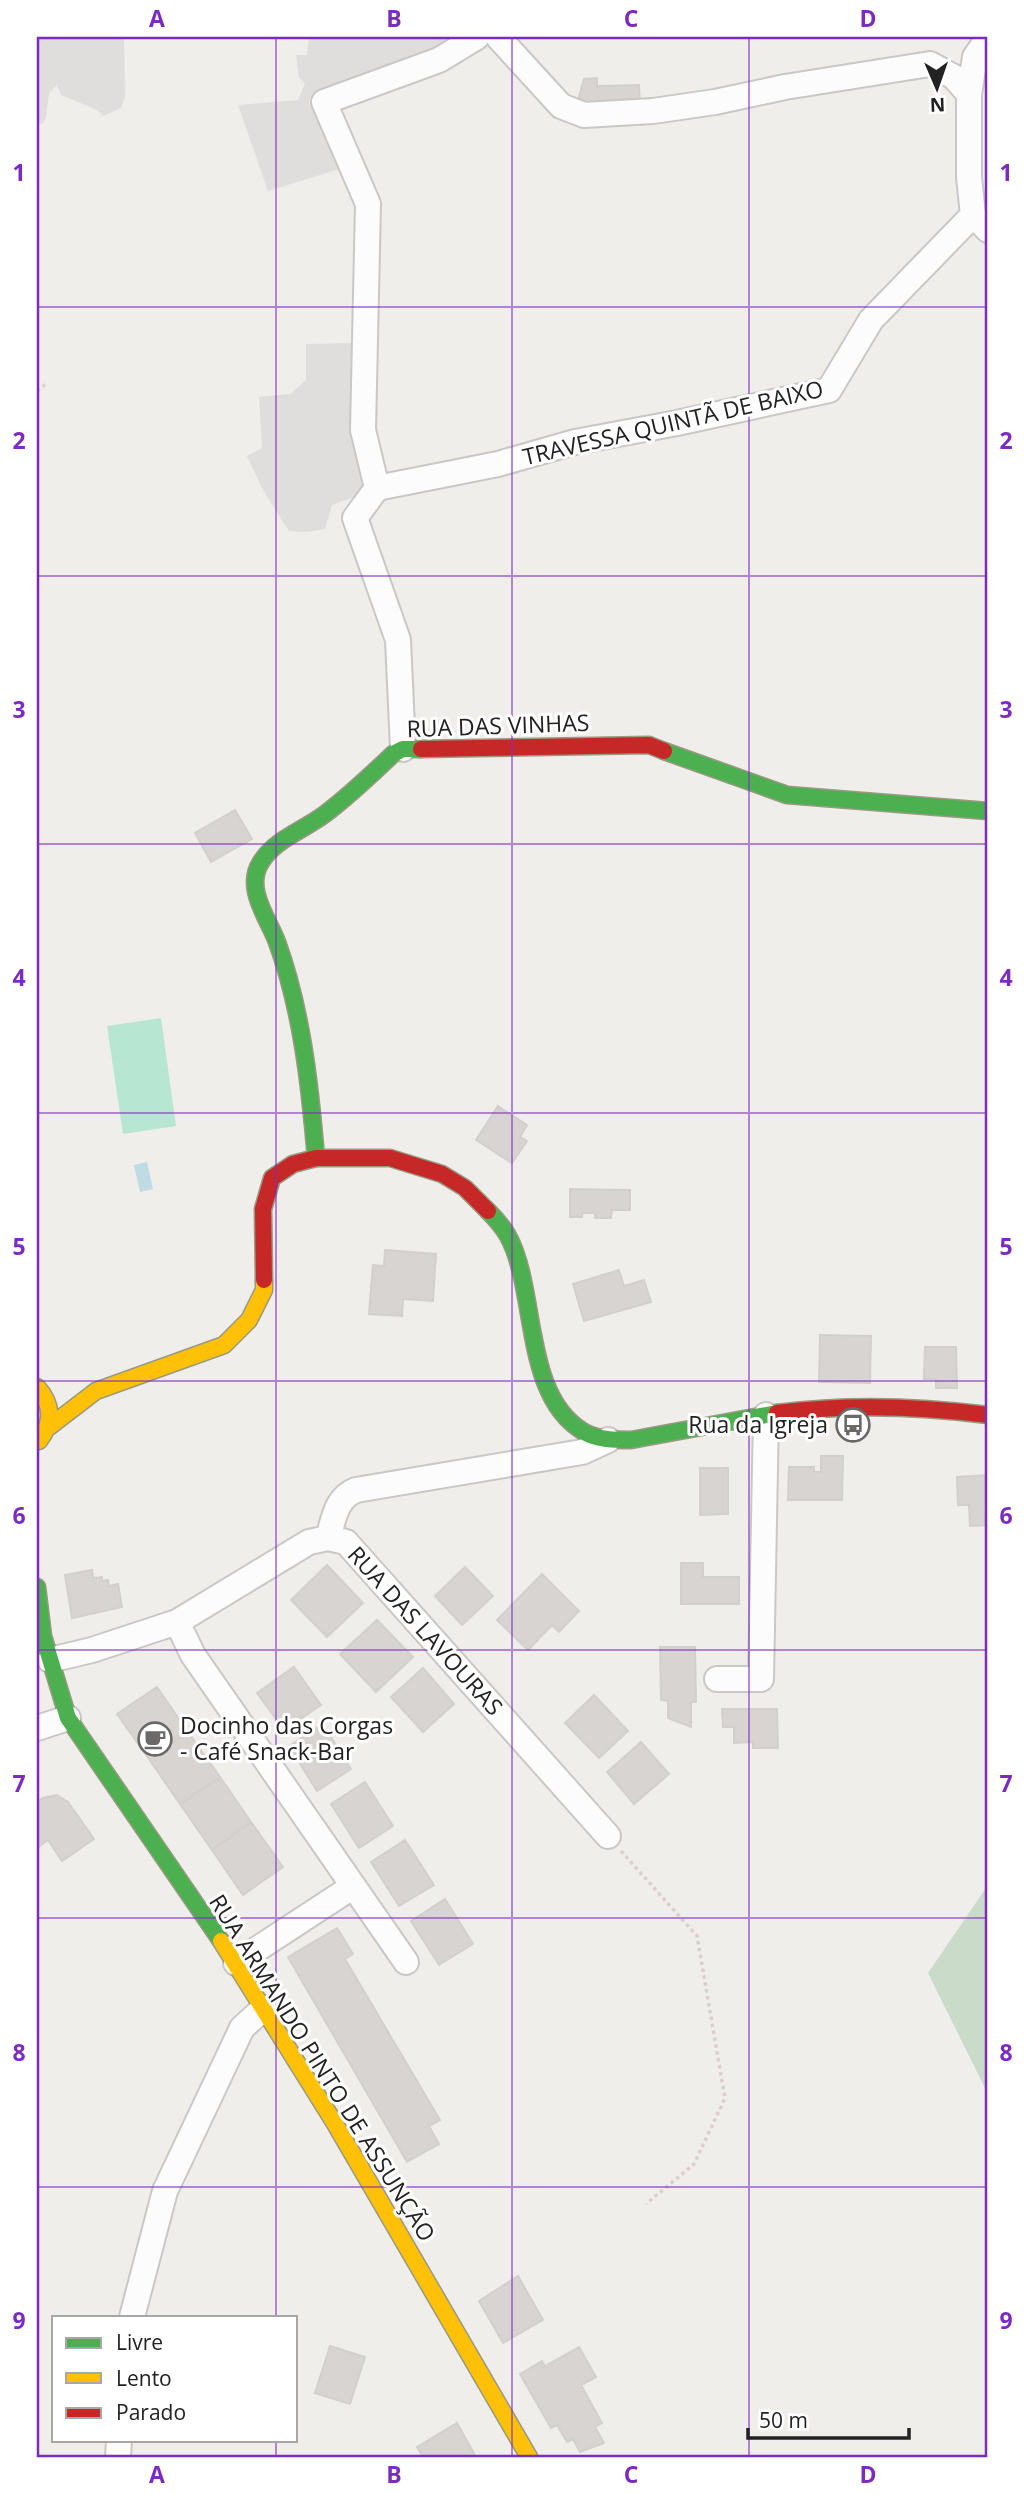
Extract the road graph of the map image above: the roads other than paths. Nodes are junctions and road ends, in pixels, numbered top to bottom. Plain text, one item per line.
1 (477, 37) edge
2 (498, 37) edge
3 (982, 48) edge
4 (930, 64) junction
5 (969, 94) junction
6 (981, 223) edge
7 (377, 488) junction
8 (403, 749) junction
9 (988, 811) edge
10 (316, 1158) junction
11 (37, 1385) edge
12 (96, 1391) junction
13 (766, 1415) junction
14 (988, 1415) edge
15 (49, 1427) junction
16 (608, 1440) junction
17 (37, 1444) edge
18 (328, 1538) junction
19 (37, 1587) edge
20 (177, 1622) junction
21 (40, 1636) edge
22 (50, 1660) junction
23 (717, 1679) dead end
24 (68, 1718) junction
25 (37, 1728) edge
26 (608, 1836) road end
27 (352, 1886) junction
28 (406, 1962) dead end
29 (236, 1963) junction
30 (264, 2008) junction
31 (131, 2316) edge
32 (529, 2457) edge

1 - 7 street
2 - 4 street
3 - 4 street
3 - 5 street
4 - 5 street
5 - 6 street
6 - 7 street, TRAVESSA QUINTÃ DE BAIXO
7 - 8 street
8 - 9 street, RUA DAS VINHAS
8 - 10 street, RUA DAS VINHAS
10 - 12 street
10 - 16 street
11 - 12 street
11 - 15 street
12 - 15 street
13 - 14 street
13 - 16 street
13 - 23 street
15 - 17 street
16 - 18 street
18 - 20 street, RUA DAS LAVOURAS
18 - 26 street, RUA DAS LAVOURAS
19 - 21 street, RUA ARMANDO PINTO DE ASSUNÇÃO
20 - 22 street, RUA DAS LAVOURAS
20 - 27 street
21 - 22 street, RUA ARMANDO PINTO DE ASSUNÇÃO
22 - 24 street, RUA ARMANDO PINTO DE ASSUNÇÃO
24 - 25 street
24 - 29 street, RUA ARMANDO PINTO DE ASSUNÇÃO
27 - 28 street
27 - 29 street
29 - 30 street, RUA ARMANDO PINTO DE ASSUNÇÃO
30 - 31 street
30 - 32 street, RUA ARMANDO PINTO DE ASSUNÇÃO

